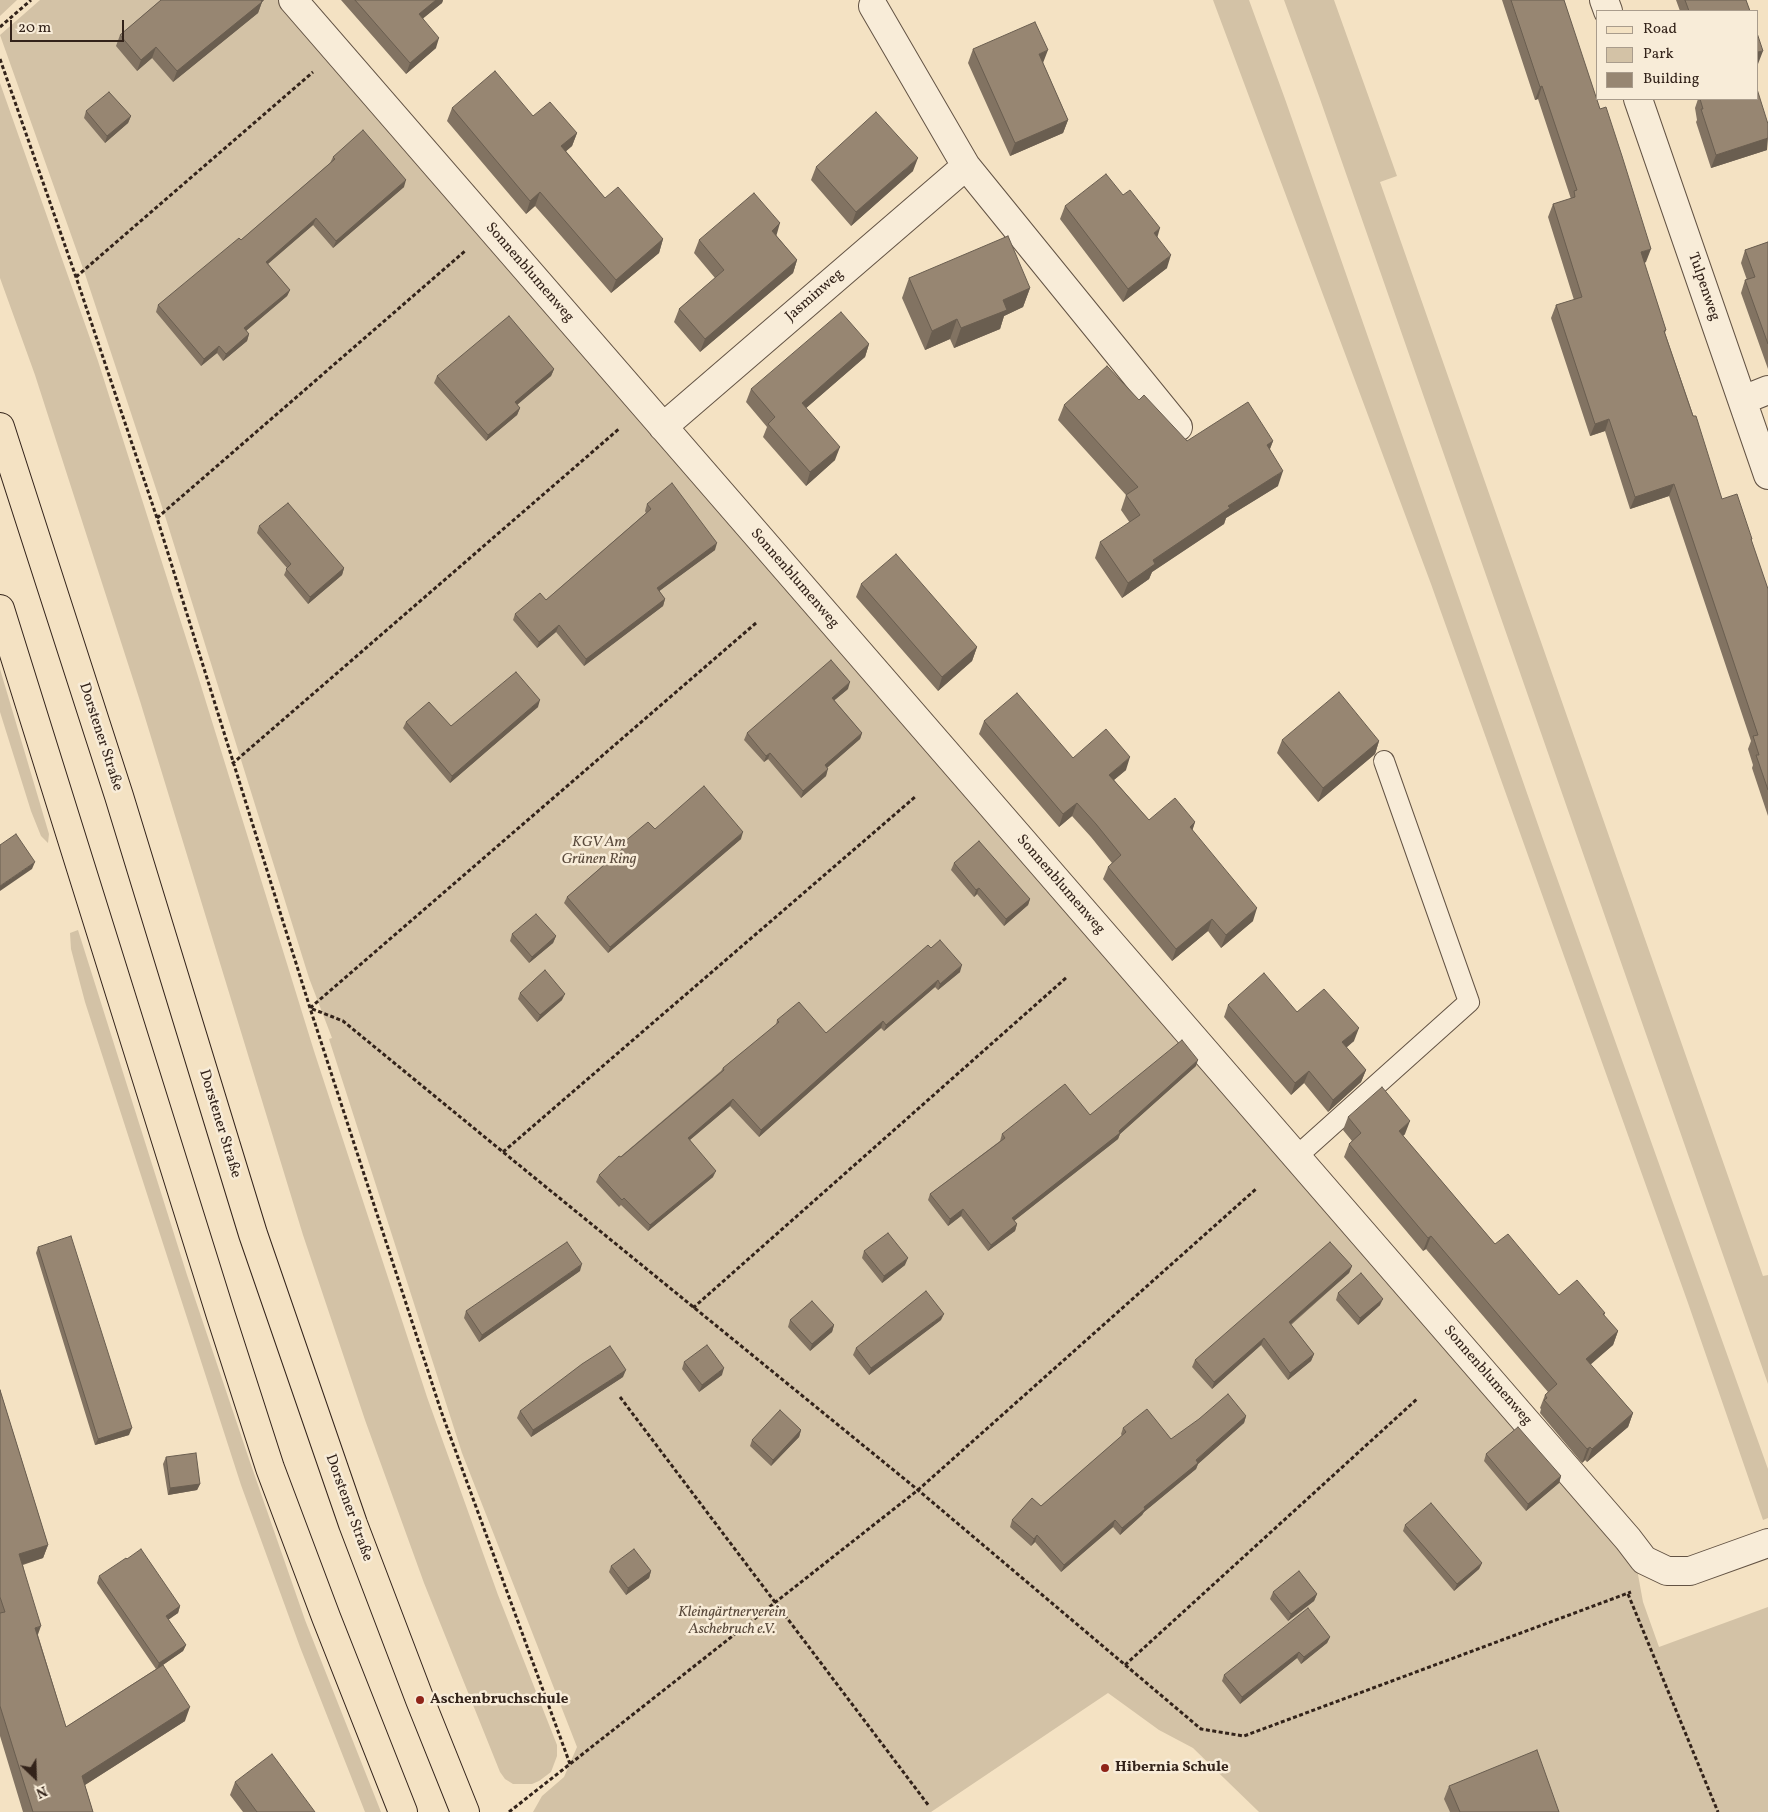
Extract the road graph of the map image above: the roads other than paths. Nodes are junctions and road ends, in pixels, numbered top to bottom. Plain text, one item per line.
1 (293, 0) edge
2 (873, 6) dead end
3 (1638, 100) edge
4 (966, 166) junction
5 (1768, 390) edge
6 (1743, 400) junction
7 (0, 427) edge
8 (663, 427) junction
9 (1178, 427) dead end
10 (1768, 475) edge
11 (0, 609) edge
12 (1384, 761) dead end
13 (1296, 1158) junction
14 (1768, 1543) edge
15 (404, 1812) edge
16 (465, 1812) edge

1 - 8 street, Sonnenblumenweg
2 - 4 street
3 - 6 street, Tulpenweg
4 - 8 street, Jasminweg
4 - 9 street
5 - 6 street
6 - 10 street, Tulpenweg
7 - 16 main road, Dorstener Straße
8 - 13 street, Sonnenblumenweg
11 - 15 main road
12 - 13 lane
13 - 14 street, Sonnenblumenweg

